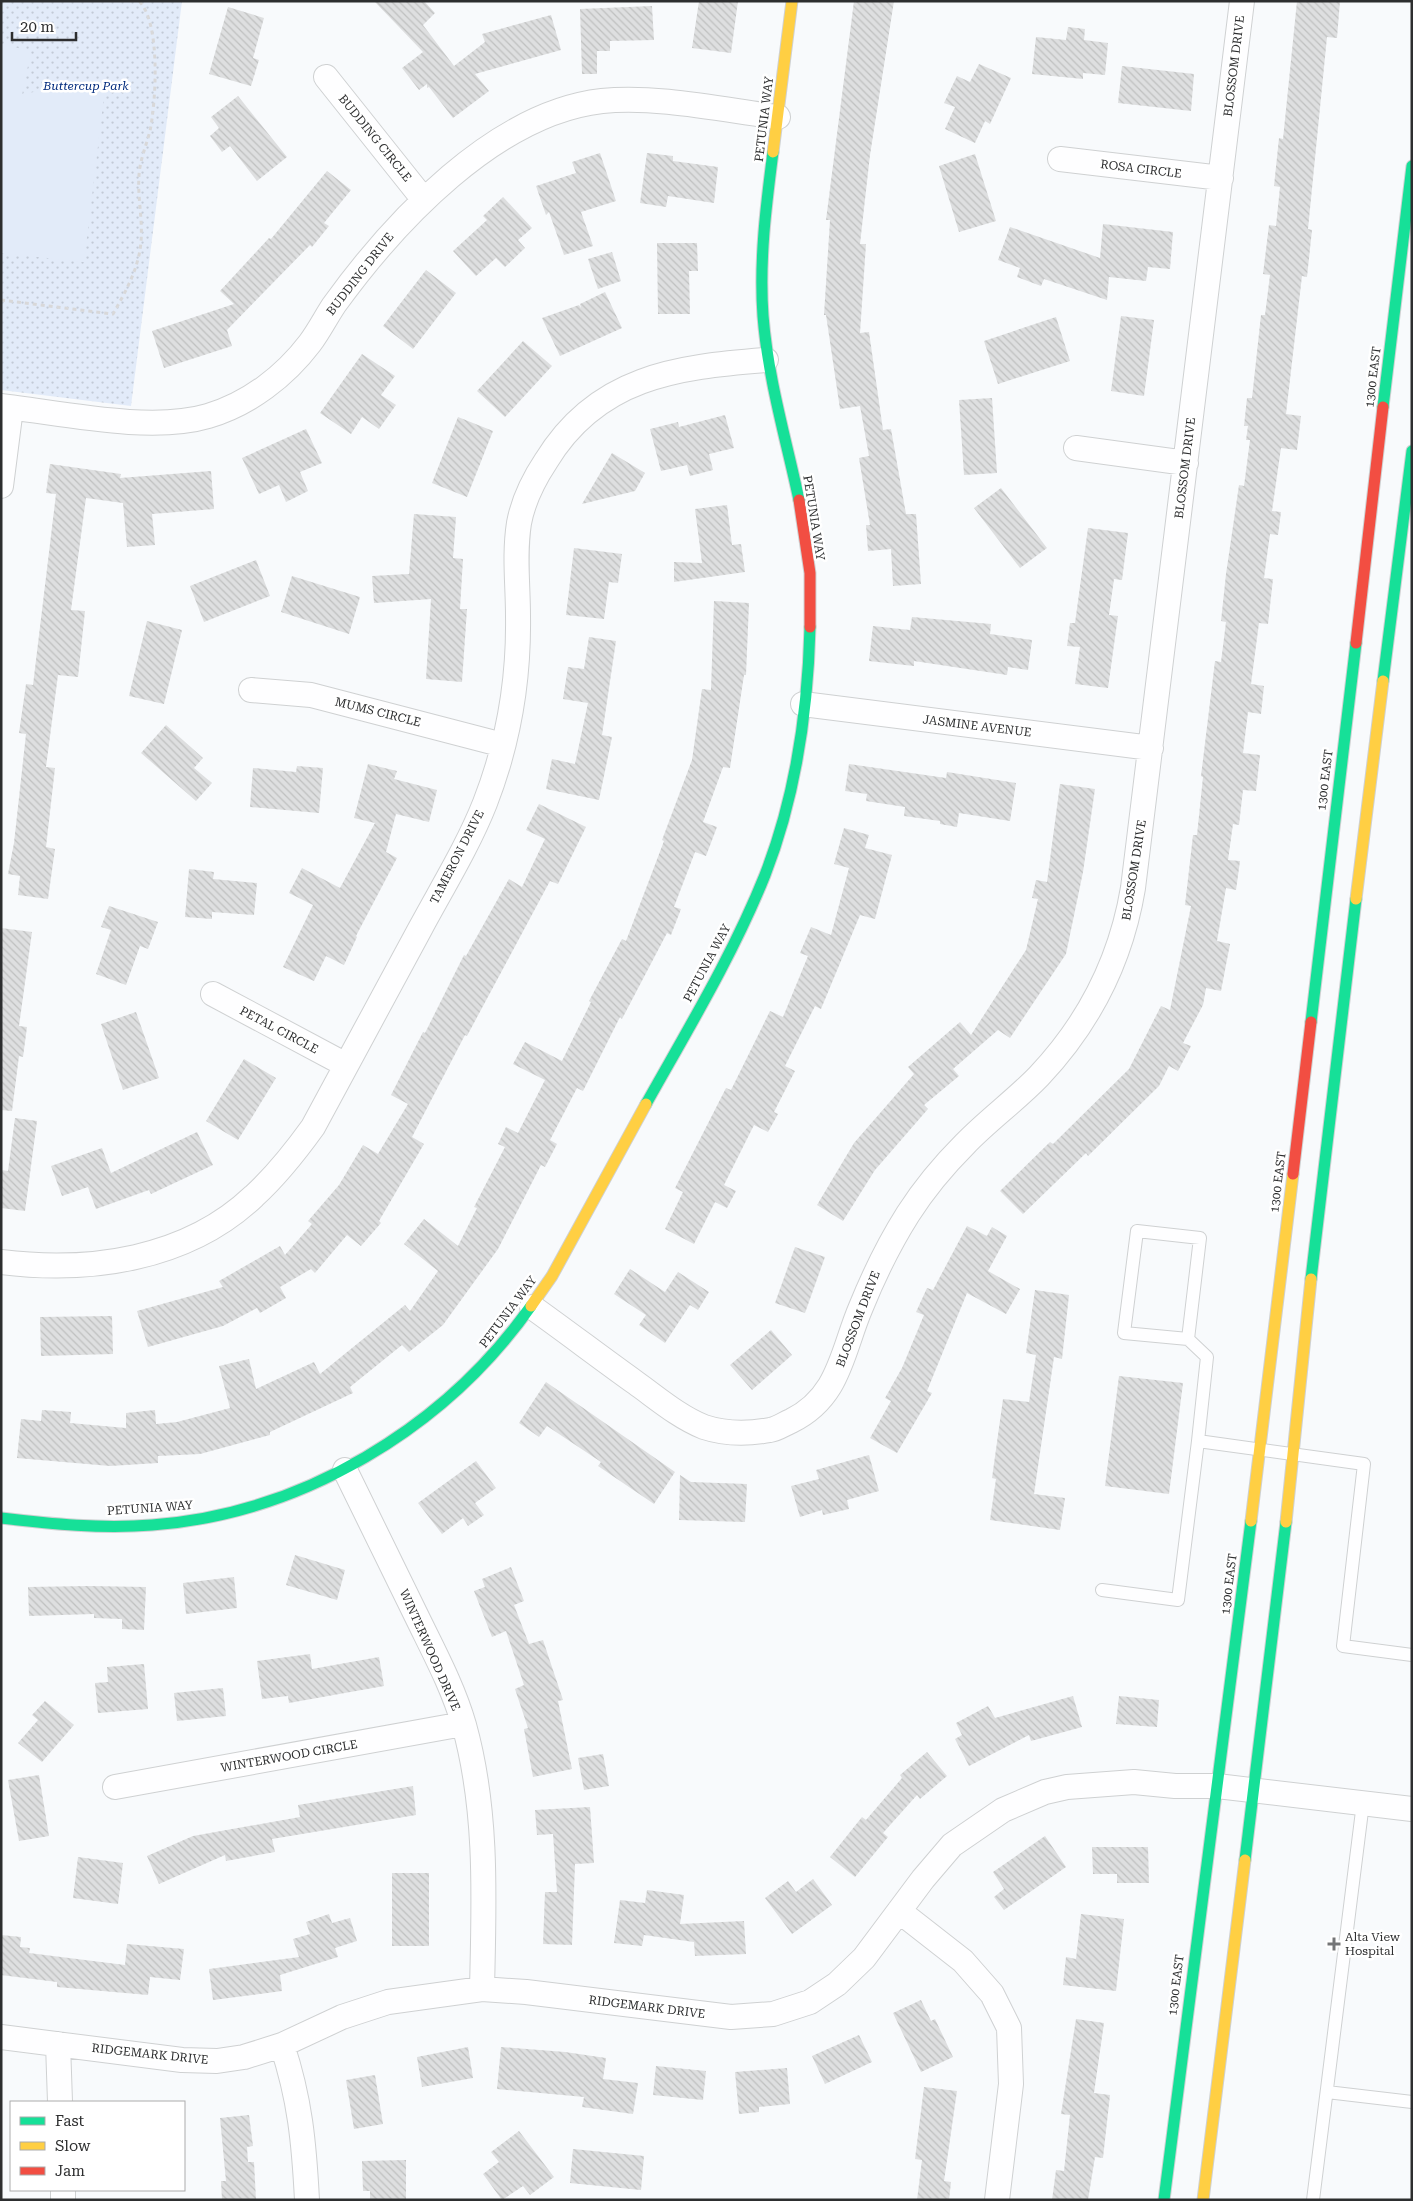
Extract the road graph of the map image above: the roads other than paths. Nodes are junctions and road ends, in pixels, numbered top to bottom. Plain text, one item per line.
1 (792, 1) edge
2 (1242, 1) edge
3 (326, 77) dead end
4 (778, 117) junction
5 (1060, 159) dead end
6 (1412, 166) edge
7 (1221, 178) junction
8 (424, 200) junction
9 (1406, 255) edge
10 (766, 360) junction
11 (6, 407) edge
12 (1076, 448) dead end
13 (1412, 451) edge
14 (1186, 463) junction
15 (1, 486) edge
16 (250, 690) dead end
17 (803, 704) junction
18 (503, 745) junction
19 (1151, 748) junction
20 (213, 994) dead end
21 (346, 1065) junction
22 (1, 1262) edge
23 (532, 1307) junction
24 (1188, 1339) junction
25 (1198, 1442) junction
26 (1260, 1450) junction
27 (1294, 1455) junction
28 (345, 1470) junction
29 (1, 1518) edge
30 (1102, 1590) dead end
31 (1412, 1655) edge
32 (464, 1724) junction
33 (1217, 1786) junction
34 (115, 1787) dead end
35 (1254, 1791) junction
36 (1362, 1803) junction
37 (1412, 1809) edge
38 (899, 1911) junction
39 (482, 1989) junction
40 (1, 2037) edge
41 (58, 2044) junction
42 (282, 2045) junction
43 (1327, 2092) junction
44 (60, 2101) edge
45 (1412, 2102) edge
46 (307, 2200) edge
47 (997, 2200) edge
48 (1164, 2200) edge
49 (1203, 2200) edge
50 (1313, 2200) edge

1 - 4 main road, PETUNIA WAY
2 - 7 street, BLOSSOM DRIVE
3 - 8 street, BUDDING CIRCLE
4 - 8 street, BUDDING DRIVE
4 - 10 main road, PETUNIA WAY
5 - 7 street, ROSA CIRCLE
6 - 9 main road, 1300 EAST
7 - 14 street, BLOSSOM DRIVE
8 - 11 street, BUDDING DRIVE
9 - 26 main road, 1300 EAST
10 - 17 main road, PETUNIA WAY
10 - 18 street, TAMERON DRIVE
11 - 15 street
12 - 14 street
13 - 27 main road
14 - 19 street, BLOSSOM DRIVE
16 - 18 street, MUMS CIRCLE
17 - 19 street, JASMINE AVENUE
17 - 23 main road, PETUNIA WAY
18 - 21 street, TAMERON DRIVE
19 - 23 street, BLOSSOM DRIVE
20 - 21 street, PETAL CIRCLE
21 - 22 street, TAMERON DRIVE
23 - 28 main road, PETUNIA WAY
24 - 24 lane
24 - 25 lane
25 - 26 lane
25 - 30 lane
26 - 27 lane
26 - 33 main road, 1300 EAST
27 - 31 lane
27 - 35 main road
28 - 29 main road, PETUNIA WAY
28 - 32 street, WINTERWOOD DRIVE
32 - 34 street, WINTERWOOD CIRCLE
32 - 39 street, WINTERWOOD DRIVE
33 - 35 street, RIDGEMARK DRIVE
33 - 38 street, RIDGEMARK DRIVE
33 - 48 main road, 1300 EAST
35 - 36 street, RIDGEMARK DRIVE
35 - 49 main road
36 - 37 street, RIDGEMARK DRIVE
36 - 43 lane
38 - 39 street, RIDGEMARK DRIVE
38 - 47 street
39 - 42 street, RIDGEMARK DRIVE
40 - 41 street, RIDGEMARK DRIVE
41 - 42 street, RIDGEMARK DRIVE
41 - 44 street
42 - 46 street
43 - 45 lane
43 - 50 lane

